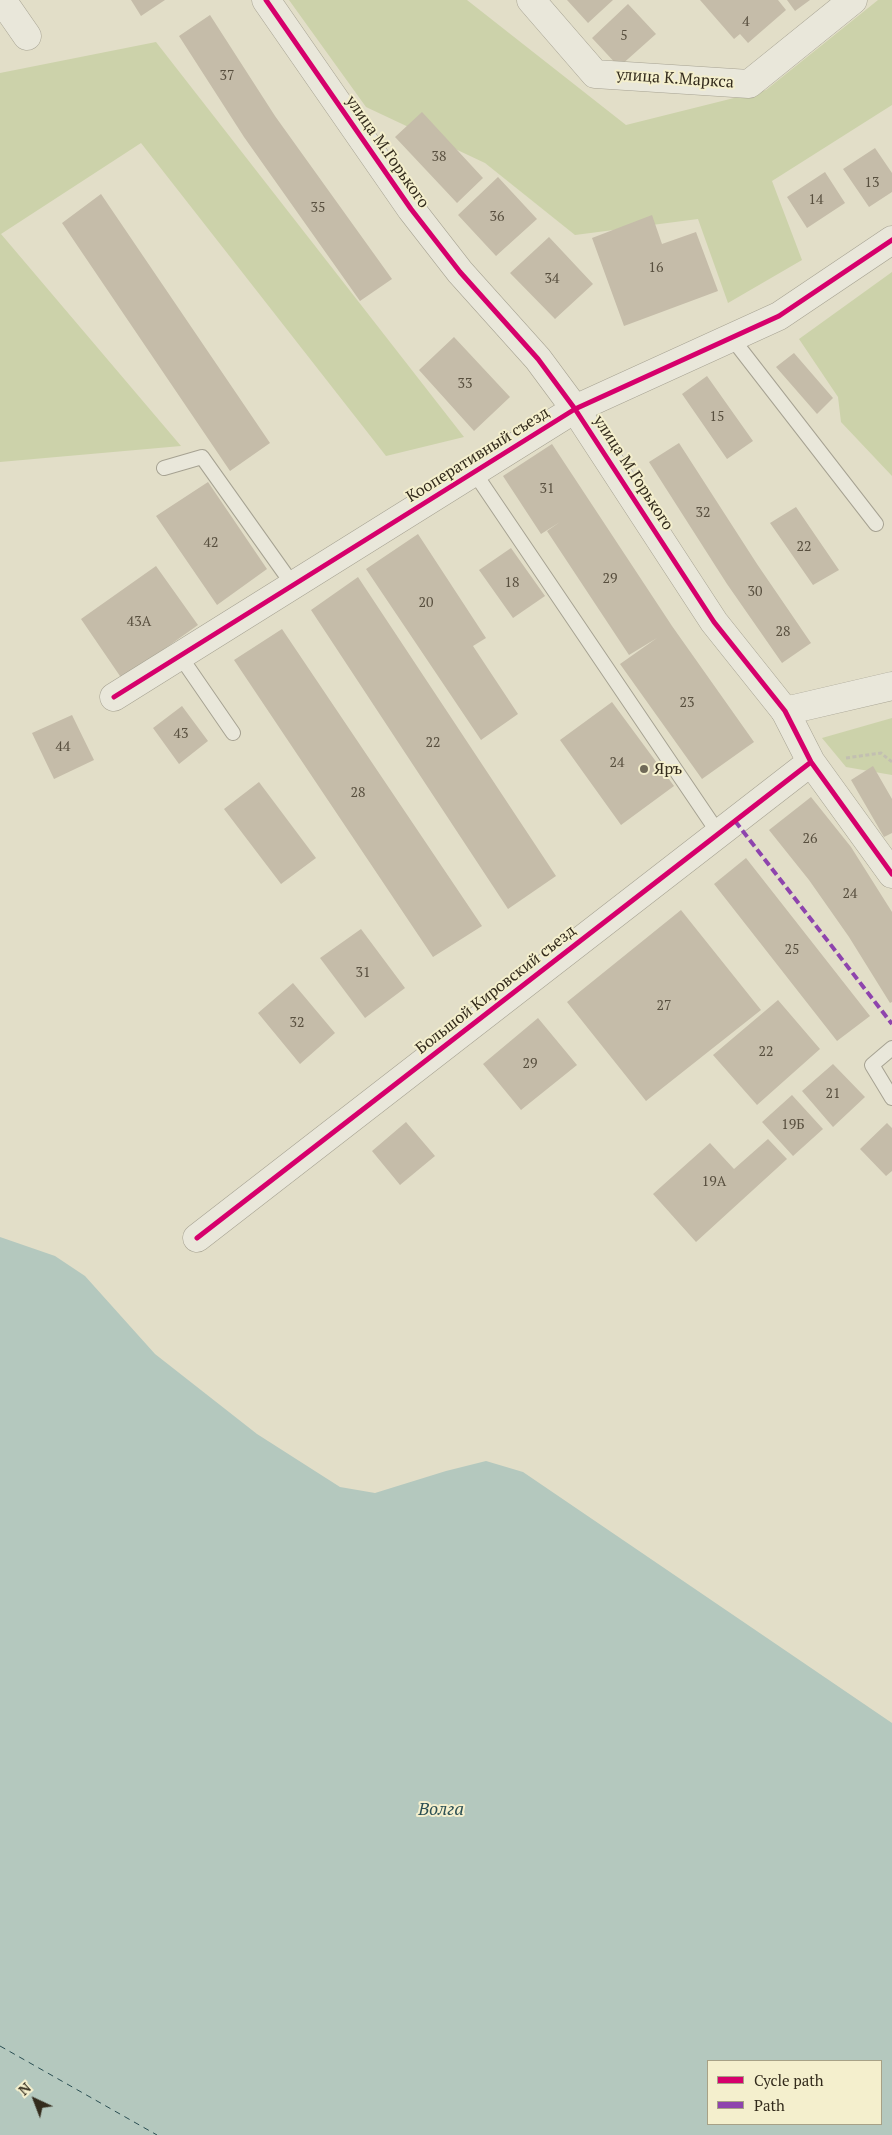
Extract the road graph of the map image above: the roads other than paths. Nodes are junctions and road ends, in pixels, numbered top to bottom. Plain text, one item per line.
1 (2, 0) edge
2 (266, 0) edge
3 (531, 0) edge
4 (853, 0) edge
5 (27, 36) dead end
6 (892, 240) edge
7 (731, 337) junction
8 (576, 409) junction
9 (164, 468) dead end
10 (474, 472) junction
11 (876, 524) dead end
12 (293, 585) junction
13 (180, 656) junction
14 (892, 686) edge
15 (114, 697) dead end
16 (786, 711) junction
17 (233, 734) dead end
18 (811, 762) junction
19 (719, 834) junction
20 (892, 874) edge
21 (892, 1048) edge
22 (892, 1098) edge
23 (197, 1238) dead end

1 - 5 street
2 - 8 street, улица М.Горького
3 - 4 street, улица К.Маркса
6 - 7 street, Кооперативный съезд
7 - 8 street, Кооперативный съезд
7 - 11 lane
8 - 10 street, Кооперативный съезд
8 - 16 street, улица М.Горького
9 - 12 lane
10 - 12 street, Кооперативный съезд
10 - 19 lane
12 - 13 street, Кооперативный съезд
13 - 15 street, Кооперативный съезд
13 - 17 lane
14 - 16 street
16 - 18 street, улица М.Горького
18 - 19 street, Большой Кировский съезд
18 - 20 street, улица М.Горького
19 - 23 street, Большой Кировский съезд
21 - 22 lane

